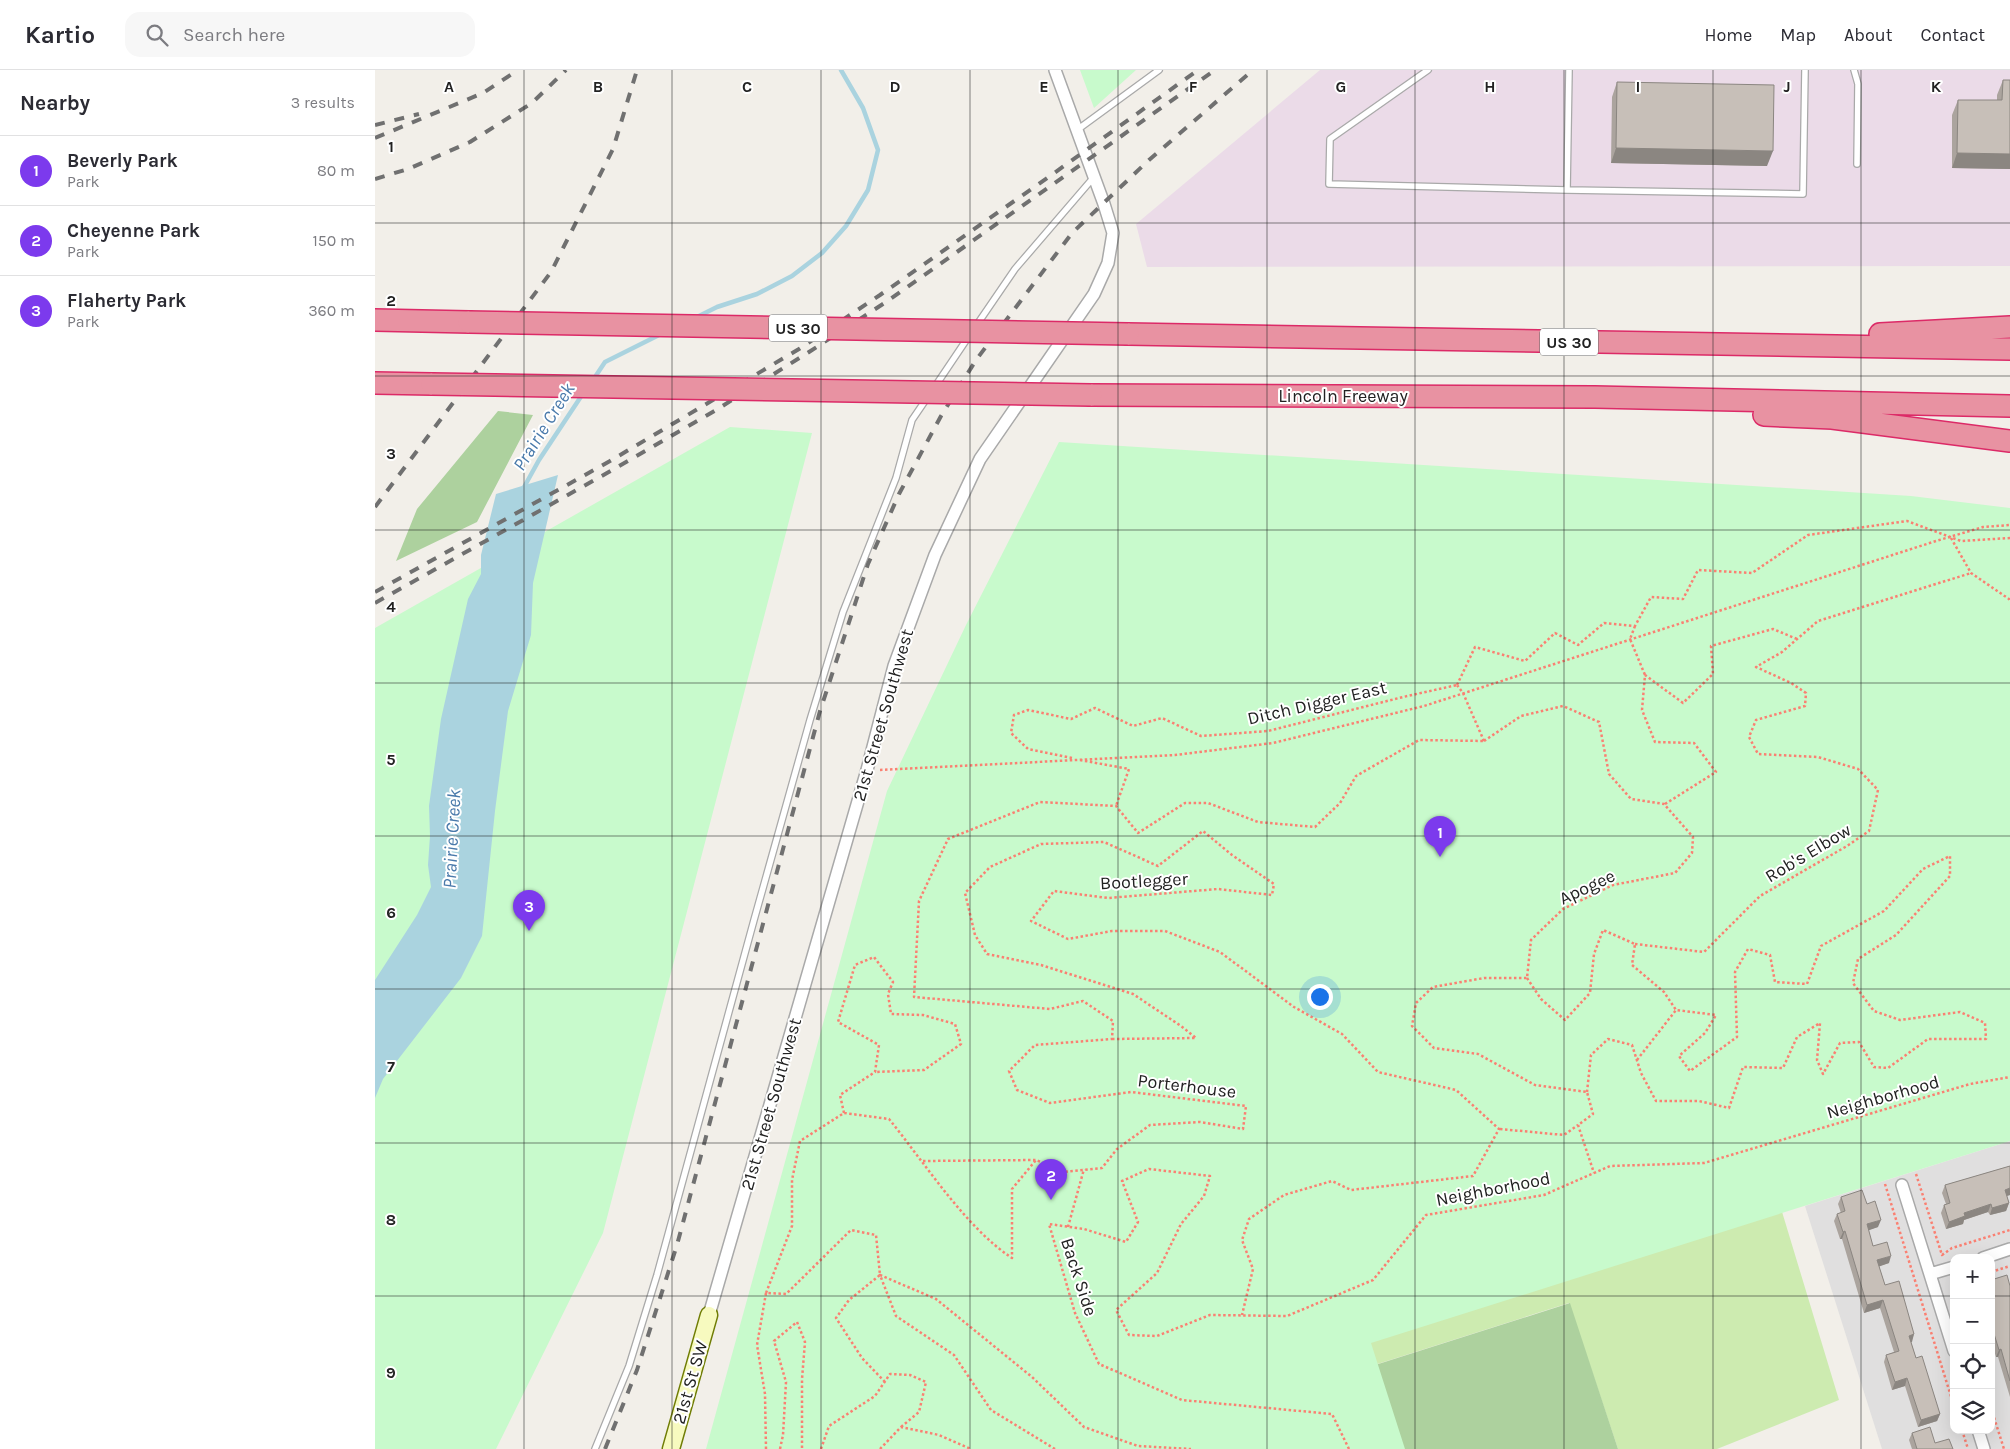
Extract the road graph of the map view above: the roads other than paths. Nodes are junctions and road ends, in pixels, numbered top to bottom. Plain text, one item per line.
1 (1055, 70) edge
2 (1159, 70) edge
3 (1428, 70) edge
4 (1569, 70) edge
5 (1805, 70) edge
6 (1854, 70) edge
7 (1077, 130) junction
8 (1857, 164) dead end
9 (1094, 177) junction
10 (1567, 190) junction
11 (375, 320) edge
12 (2010, 327) edge
13 (1700, 344) junction
14 (2010, 349) edge
15 (375, 383) edge
16 (1595, 397) junction
17 (2010, 406) edge
18 (2010, 441) edge
19 (1902, 1185) dead end
20 (2010, 1249) edge
21 (1995, 1254) edge
22 (1950, 1268) edge
23 (1930, 1274) junction
24 (709, 1315) joint
25 (1952, 1344) edge
26 (1979, 1434) edge
27 (595, 1449) edge
28 (671, 1449) edge
29 (1984, 1449) edge

1 - 7 street, 21st Street Southwest
2 - 7 lane
3 - 10 lane
4 - 10 lane
5 - 10 lane
6 - 8 lane
7 - 9 street, 21st Street Southwest
9 - 24 street, 21st Street Southwest
9 - 27 lane
11 - 13 highway, US 30, bridge
12 - 13 highway
13 - 14 highway, US 30
15 - 16 highway, Lincoln Freeway, bridge
16 - 17 highway
16 - 18 highway
19 - 23 street
20 - 21 street
22 - 23 street
23 - 25 street
24 - 28 street, 21st St SW
26 - 29 street

